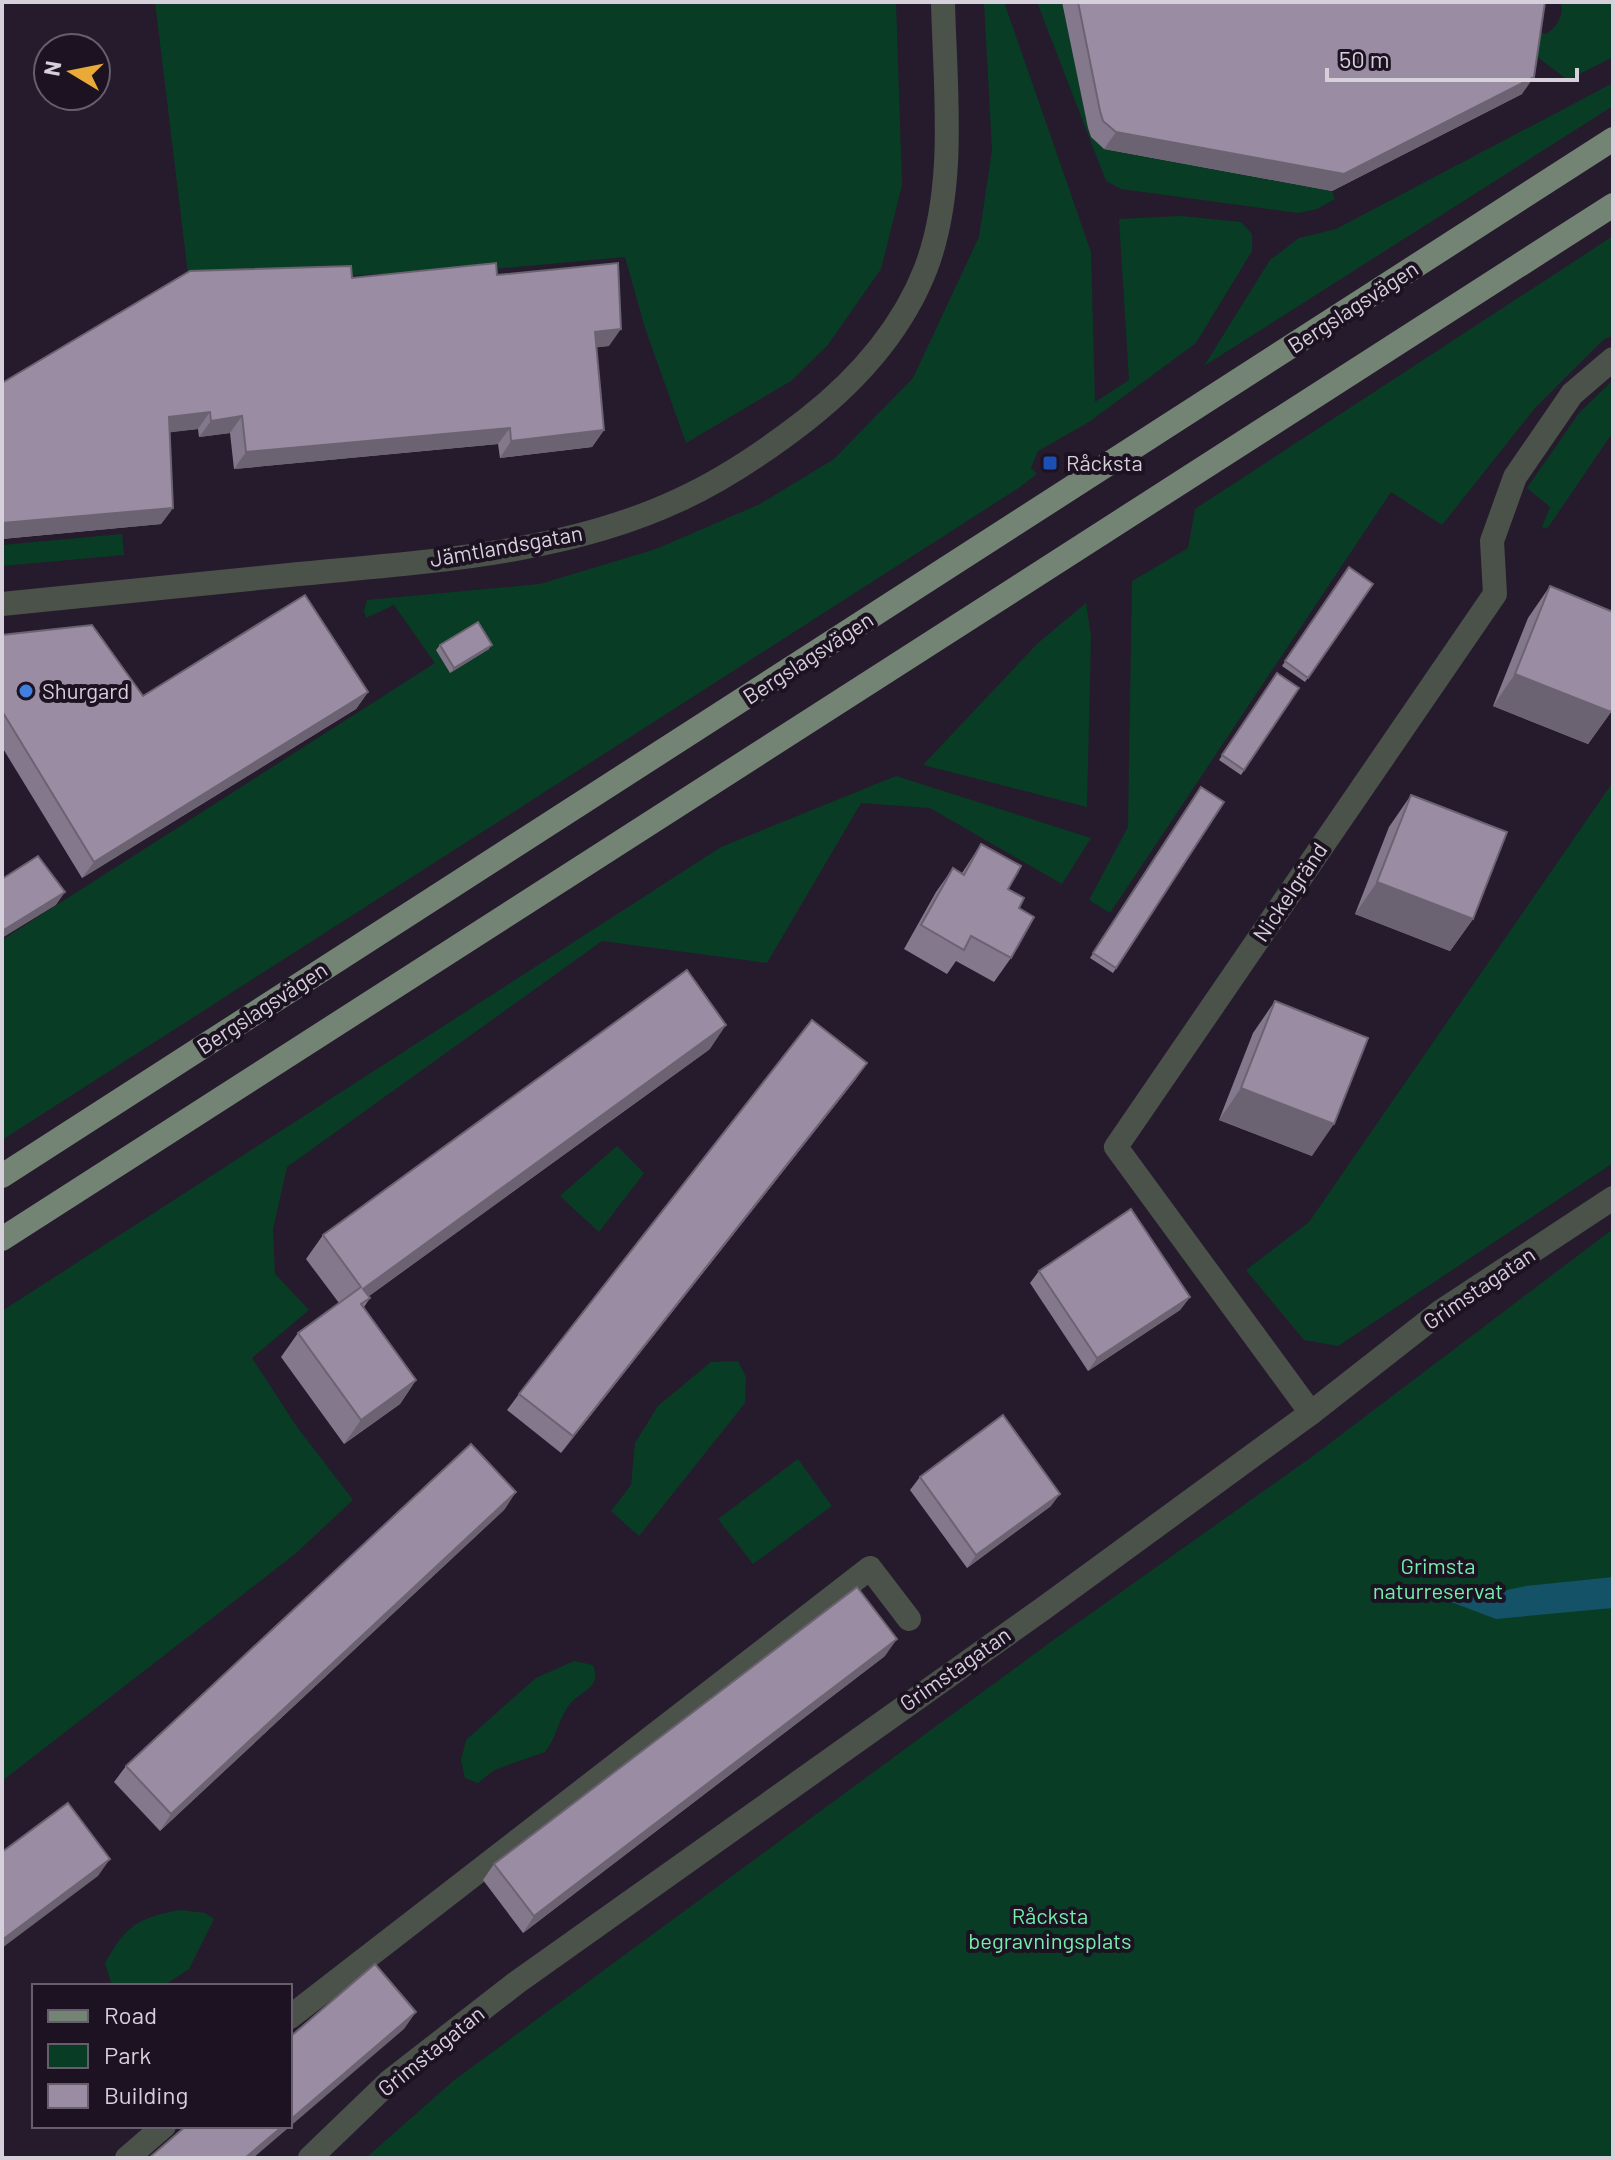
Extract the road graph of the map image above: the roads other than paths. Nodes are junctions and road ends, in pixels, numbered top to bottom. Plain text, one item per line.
1 (943, 2) edge
2 (1613, 139) edge
3 (1613, 205) edge
4 (1613, 359) edge
5 (2, 604) edge
6 (2, 1176) edge
7 (1613, 1198) edge
8 (2, 1239) edge
9 (1311, 1413) junction
10 (909, 1619) dead end
11 (292, 2015) edge
12 (162, 2128) edge
13 (127, 2158) edge
14 (310, 2158) edge

1 - 5 street, Jämtlandsgatan
2 - 6 main road, Bergslagsvägen
3 - 8 main road
4 - 9 street, Nickelgränd
7 - 9 street, Grimstagatan
9 - 14 street, Grimstagatan
10 - 11 street
12 - 13 street

